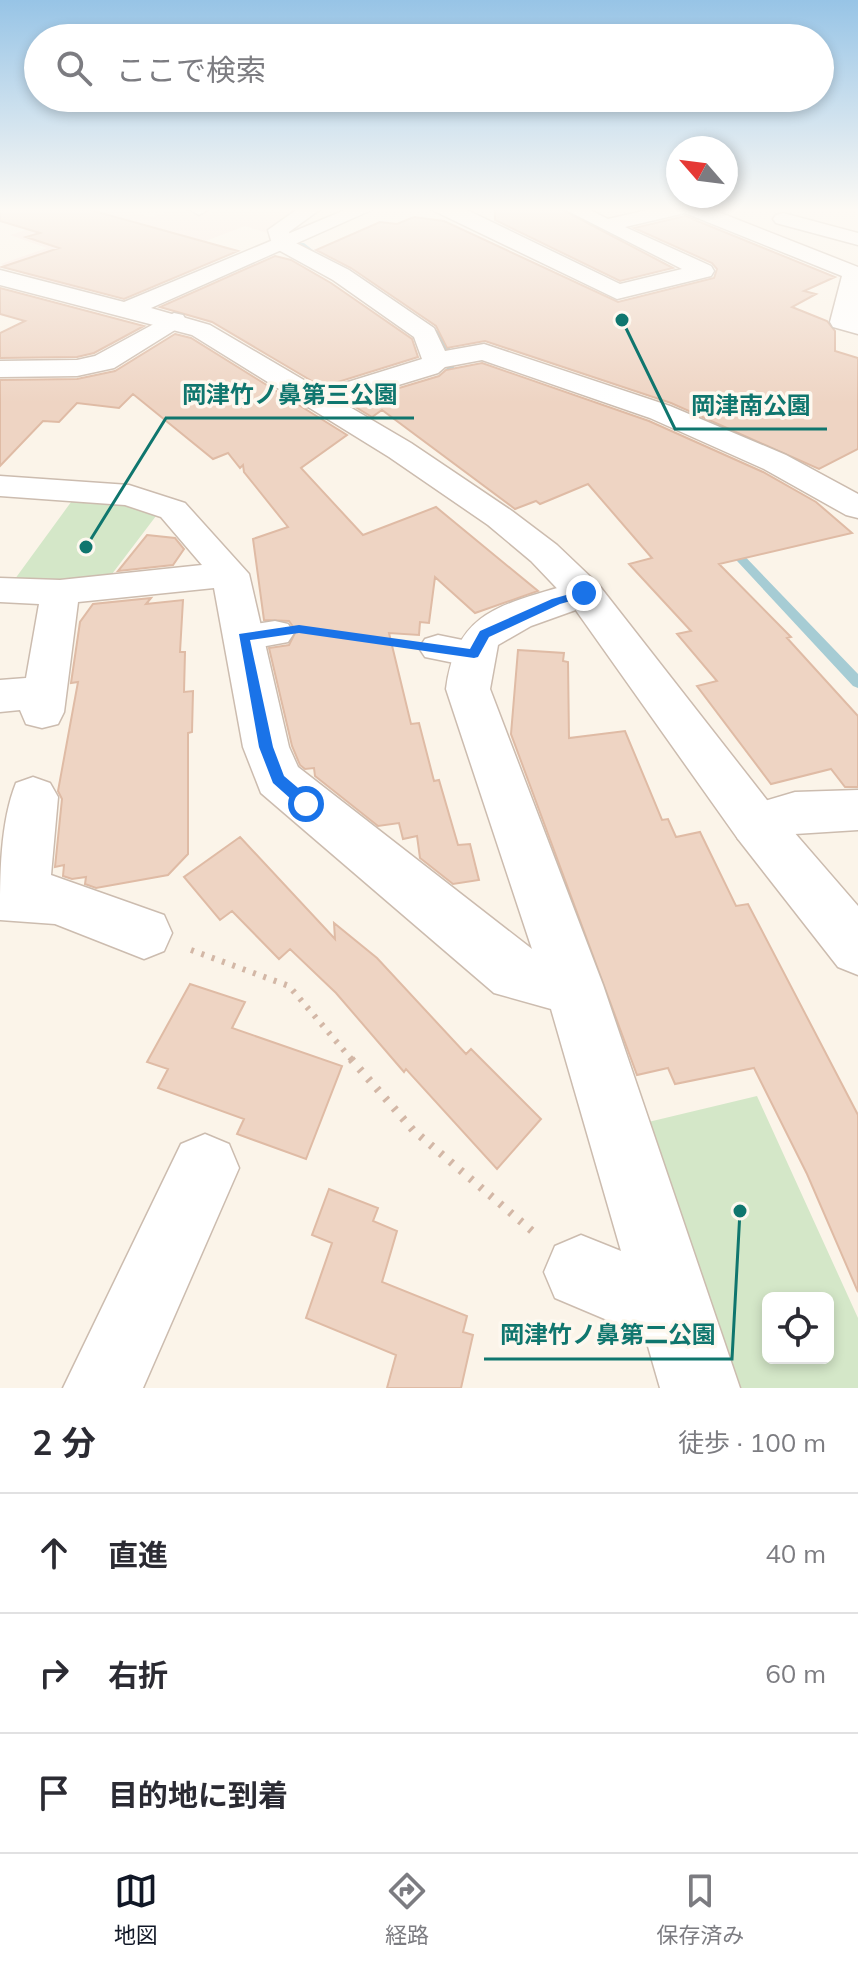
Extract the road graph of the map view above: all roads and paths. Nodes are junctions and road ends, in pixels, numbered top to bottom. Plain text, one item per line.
1 (211, 273) edge
2 (337, 273) edge
3 (578, 273) edge
4 (696, 273) edge
5 (853, 273) edge
6 (0, 277) edge
7 (125, 310) junction
8 (174, 320) junction
9 (858, 326) edge
10 (436, 361) junction
11 (0, 369) edge
12 (316, 401) junction
13 (0, 486) edge
14 (858, 508) edge
15 (230, 574) junction
16 (0, 590) edge
17 (60, 592) junction
18 (584, 593) junction
19 (259, 635) junction
20 (456, 651) junction
21 (0, 696) edge
22 (33, 797) dead end
23 (858, 810) edge
24 (756, 824) junction
25 (11, 895) edge
26 (144, 933) dead end
27 (858, 948) edge
28 (224, 963) dead end
29 (574, 985) junction
30 (205, 1168) dead end
31 (581, 1272) joint
32 (674, 1310) junction
33 (103, 1388) edge
34 (700, 1388) edge

1 - 7 street
2 - 10 street
3 - 4 street
5 - 9 street
6 - 7 street
7 - 8 street
8 - 11 street
8 - 12 street
10 - 12 street
10 - 14 street
12 - 18 street
13 - 15 street
15 - 17 street
15 - 19 street
16 - 17 street
17 - 21 street
18 - 20 street
18 - 24 street
19 - 20 path
19 - 29 street
20 - 29 street
22 - 25 street
23 - 24 street
24 - 27 street
25 - 26 street
28 - 31 path
29 - 32 street
30 - 33 street
31 - 32 street
32 - 34 street

